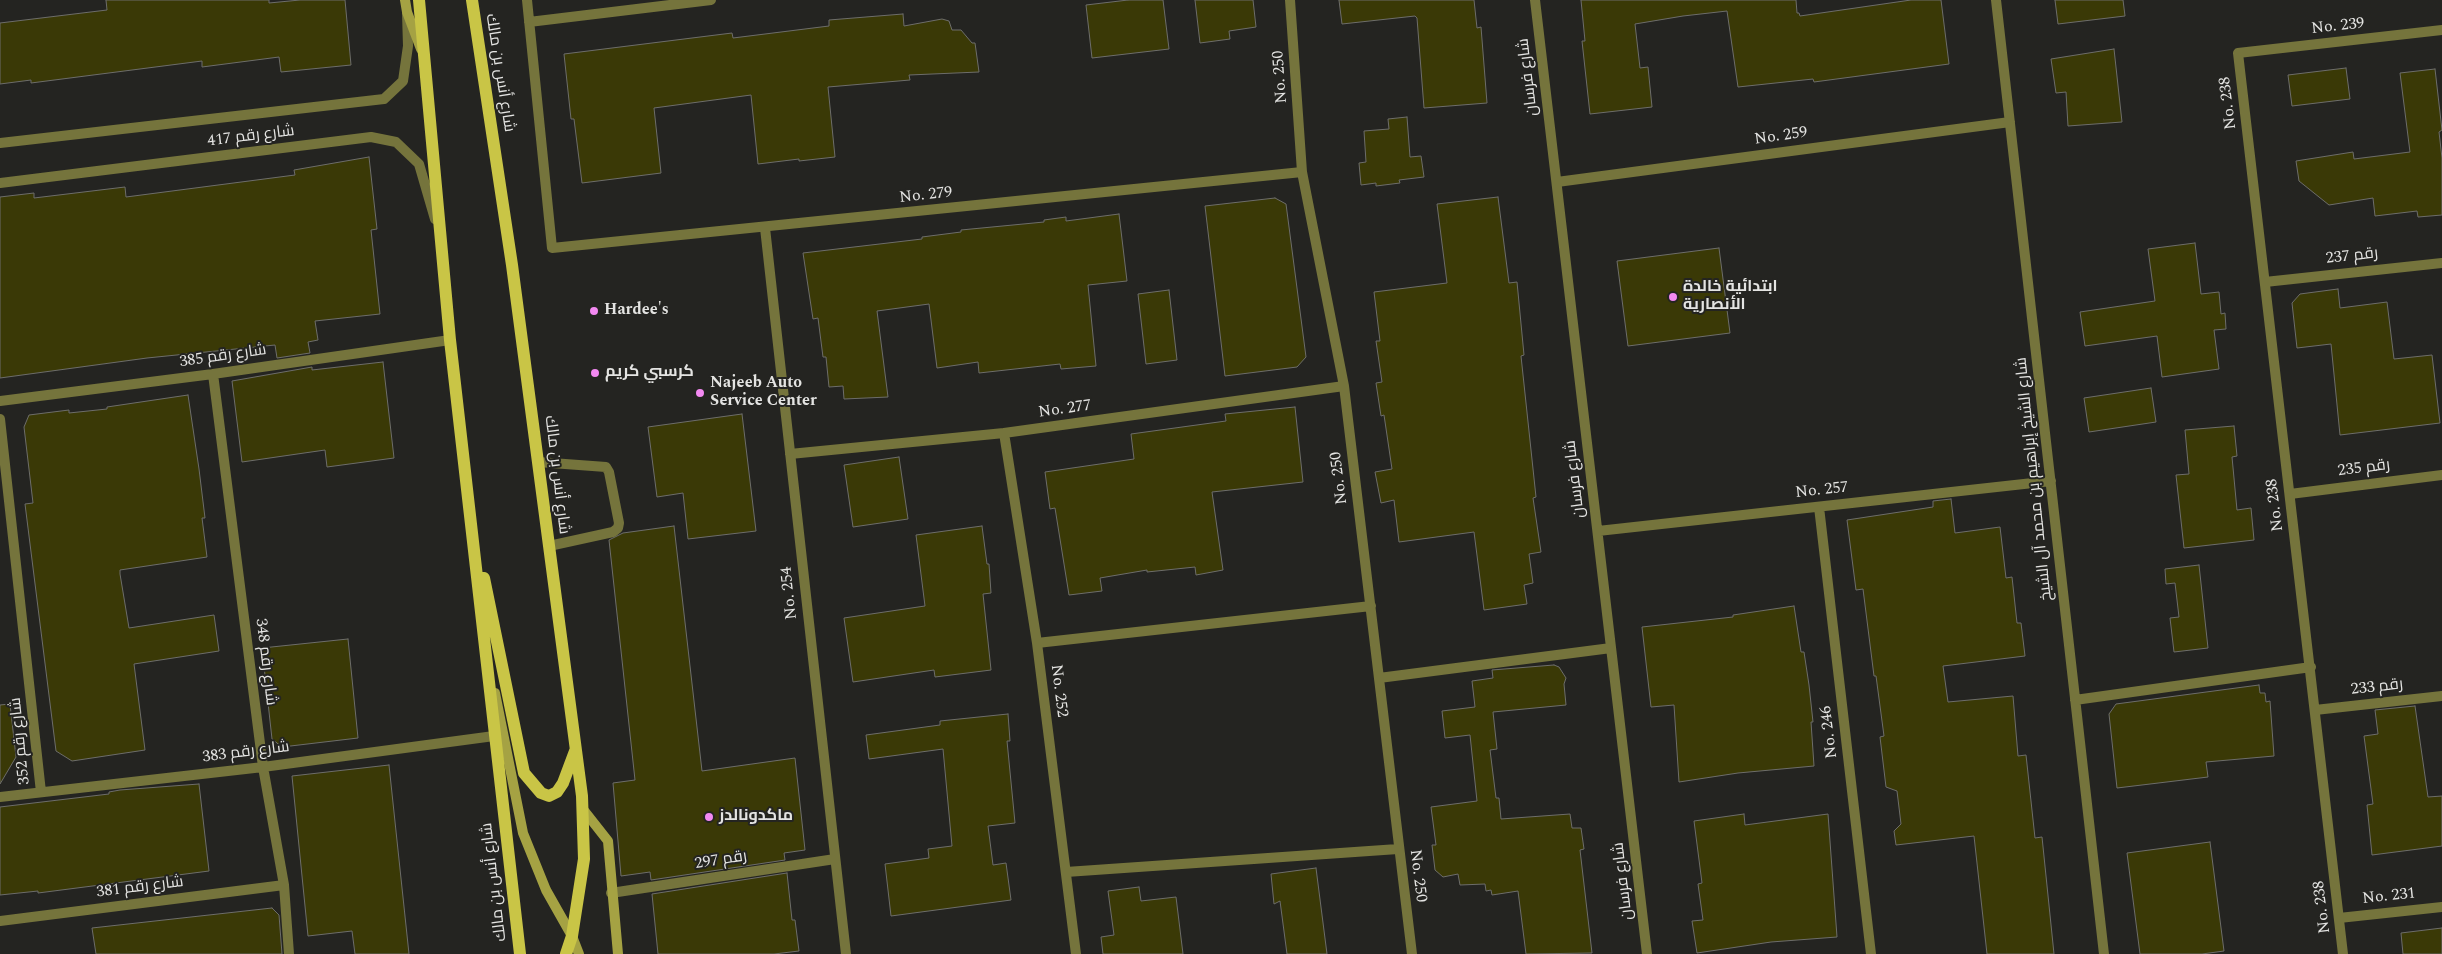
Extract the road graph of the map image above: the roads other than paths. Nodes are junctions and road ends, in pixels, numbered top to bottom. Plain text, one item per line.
1 (405, 0) edge
2 (419, 0) edge
3 (472, 0) edge
4 (527, 0) edge
5 (711, 0) edge
6 (1290, 0) edge
7 (1535, 0) edge
8 (1996, 0) edge
9 (406, 12) junction
10 (530, 22) junction
11 (2442, 30) edge
12 (2238, 53) joint
13 (425, 61) junction
14 (2010, 122) junction
15 (0, 143) edge
16 (1302, 172) junction
17 (1556, 182) junction
18 (0, 184) edge
19 (766, 228) junction
20 (441, 239) junction
21 (2442, 263) edge
22 (2265, 282) junction
23 (450, 340) junction
24 (213, 374) junction
25 (1344, 386) junction
26 (0, 401) edge
27 (0, 419) edge
28 (1004, 433) junction
29 (790, 454) junction
30 (538, 462) junction
31 (2442, 475) edge
32 (2050, 481) junction
33 (2290, 494) junction
34 (1819, 506) junction
35 (469, 510) junction
36 (1598, 531) junction
37 (549, 546) junction
38 (1371, 606) junction
39 (482, 623) junction
40 (1037, 643) junction
41 (1611, 648) junction
42 (2311, 667) junction
43 (1379, 678) junction
44 (2442, 696) edge
45 (2075, 700) junction
46 (2315, 710) junction
47 (494, 736) junction
48 (576, 749) junction
49 (263, 767) junction
50 (41, 792) junction
51 (0, 797) edge
52 (582, 808) junction
53 (1398, 849) junction
54 (834, 859) junction
55 (1066, 872) junction
56 (284, 885) junction
57 (611, 893) junction
58 (2442, 907) edge
59 (2339, 918) junction
60 (0, 921) edge
61 (572, 936) junction
62 (289, 954) edge
63 (520, 954) edge
64 (566, 954) edge
65 (579, 954) edge
66 (618, 954) edge
67 (846, 954) edge
68 (1076, 954) edge
69 (1412, 954) edge
70 (1647, 954) edge
71 (1871, 954) edge
72 (2104, 954) edge
73 (2343, 954) edge

1 - 9 main road
2 - 13 main road, شارع أنس بن مالك
3 - 30 main road, شارع أنس بن مالك
4 - 10 street
5 - 10 street
6 - 16 street, No. 250
7 - 17 street, شارع فرسان
8 - 14 street, شارع الشيخ إبراهيم بن محمد آل الشيخ
9 - 13 main road
9 - 15 street, شارع رقم 417
10 - 19 street, No. 279
11 - 12 street, No. 239
12 - 22 street, No. 238
13 - 20 main road, شارع أنس بن مالك
14 - 17 street, No. 259
14 - 32 street, شارع الشيخ إبراهيم بن محمد آل الشيخ
16 - 19 street, No. 279
16 - 25 street, No. 250
17 - 36 street, شارع فرسان
18 - 20 street, شارع رقم 417
19 - 29 street, No. 254
20 - 23 main road, شارع أنس بن مالك
21 - 22 street, رقم 237
22 - 33 street, No. 238
23 - 24 street, شارع رقم 385
23 - 35 main road, شارع أنس بن مالك
24 - 26 street, شارع رقم 385
24 - 49 street, شارع رقم 348
25 - 28 street, No. 277
25 - 38 street, No. 250
27 - 50 street, شارع رقم 352
28 - 29 street, No. 277
28 - 40 street, No. 252
29 - 54 street, No. 254
30 - 37 main road, شارع أنس بن مالك
30 - 37 street
31 - 33 street, رقم 235
32 - 34 street, No. 257
32 - 45 street, شارع الشيخ إبراهيم بن محمد آل الشيخ
33 - 42 street, No. 238
34 - 36 street, No. 257
34 - 71 street, No. 246
35 - 39 main road, شارع أنس بن مالك
35 - 48 main road
36 - 41 street, شارع فرسان
37 - 48 main road, شارع أنس بن مالك
38 - 40 street
38 - 43 street, No. 250
39 - 47 main road, شارع أنس بن مالك
39 - 61 main road
40 - 55 street, No. 252
41 - 43 street
41 - 70 street, شارع فرسان
42 - 45 street
42 - 46 street, No. 238
43 - 53 street, No. 250
44 - 46 street, رقم 233
45 - 72 street, شارع الشيخ إبراهيم بن محمد آل الشيخ
46 - 59 street, No. 238
47 - 49 street, شارع رقم 383
47 - 63 main road, شارع أنس بن مالك
48 - 52 main road, شارع أنس بن مالك
49 - 50 street, شارع رقم 383
49 - 56 street, شارع رقم 348
50 - 51 street, شارع رقم 383
52 - 57 main road
52 - 61 main road, شارع أنس بن مالك
53 - 55 street
53 - 69 street, No. 250
54 - 57 street, رقم 297
54 - 67 street, No. 254
55 - 68 street, No. 252
56 - 60 street, شارع رقم 381
56 - 62 street, شارع رقم 348
57 - 66 main road
58 - 59 street, No. 231
59 - 73 street, No. 238
61 - 64 main road, شارع أنس بن مالك
61 - 65 main road

